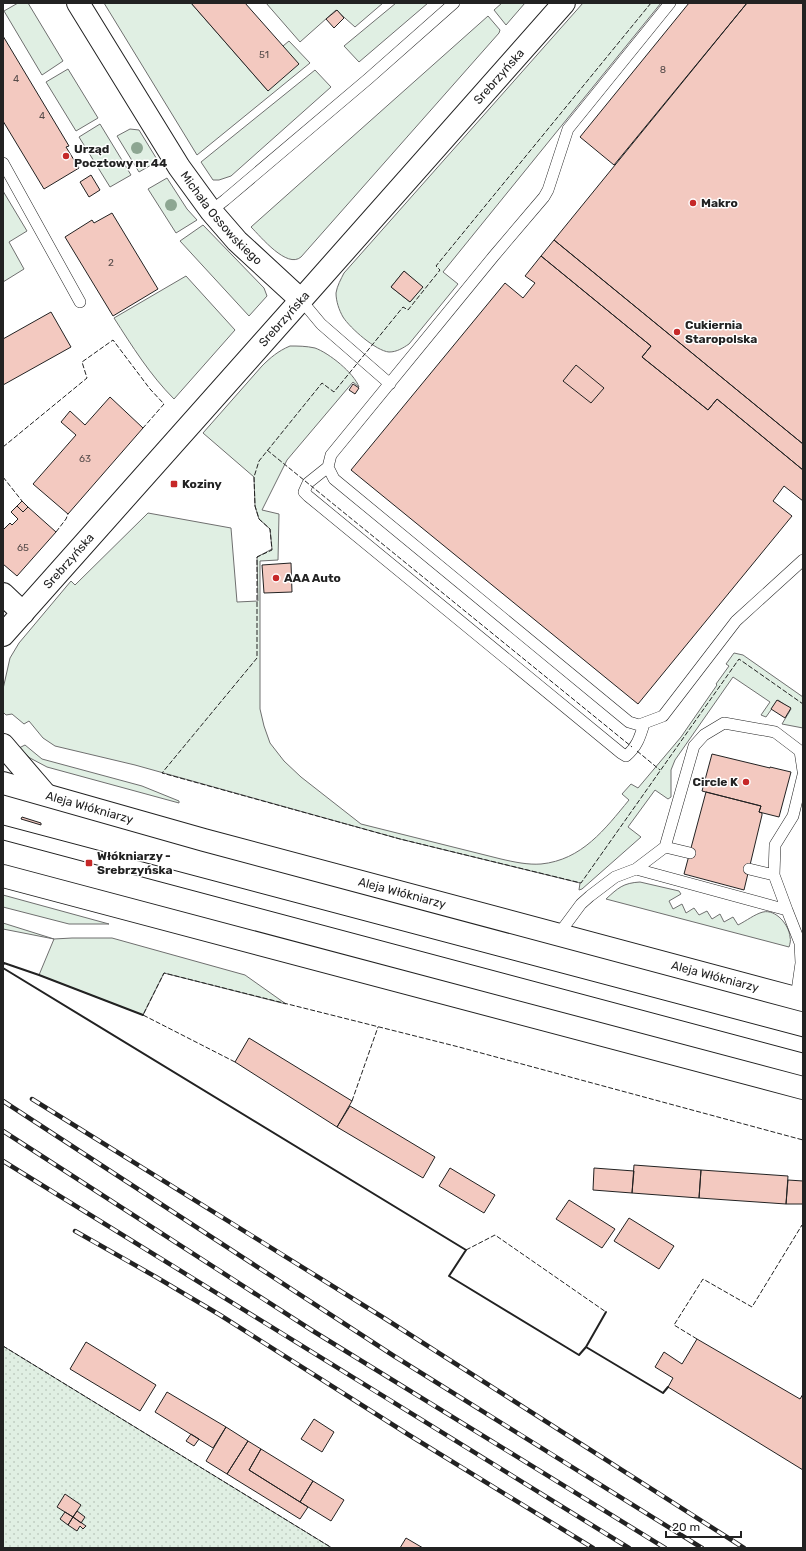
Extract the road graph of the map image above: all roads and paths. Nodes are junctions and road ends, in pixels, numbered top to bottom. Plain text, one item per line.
1 (78, 3) edge
2 (454, 3) edge
3 (564, 3) edge
4 (670, 3) edge
5 (3, 163) edge
6 (212, 210) junction
7 (301, 300) junction
8 (80, 302) dead end
9 (390, 384) junction
10 (328, 467) junction
11 (803, 560) edge
12 (3, 594) edge
13 (23, 613) junction
14 (3, 635) edge
15 (644, 724) junction
16 (3, 745) edge
17 (803, 771) edge
18 (803, 775) edge
19 (3, 783) edge
20 (45, 794) junction
21 (665, 847) junction
22 (690, 853) dead end
23 (636, 869) junction
24 (749, 869) dead end
25 (774, 875) junction
26 (3, 876) edge
27 (787, 910) junction
28 (558, 934) junction
29 (802, 942) edge
30 (799, 999) edge
31 (803, 1088) edge

1 - 6 main road, Michała Ossowskiego
2 - 6 lane
3 - 7 main road, Srebrzyńska
4 - 9 lane
5 - 8 lane
6 - 7 main road, Michała Ossowskiego
7 - 9 lane
7 - 13 main road, Srebrzyńska
9 - 10 lane
10 - 15 lane
10 - 15 lane
11 - 15 lane
12 - 13 main road
13 - 14 main road, Srebrzyńska
16 - 20 main road
17 - 21 lane
18 - 25 lane
19 - 20 main road, Aleja Włókniarzy
20 - 28 main road, Aleja Włókniarzy
21 - 22 lane
21 - 23 lane
23 - 27 lane
23 - 28 lane
24 - 25 lane
25 - 27 lane
26 - 31 main road
27 - 29 lane
28 - 30 main road, Aleja Włókniarzy
29 - 30 lane

